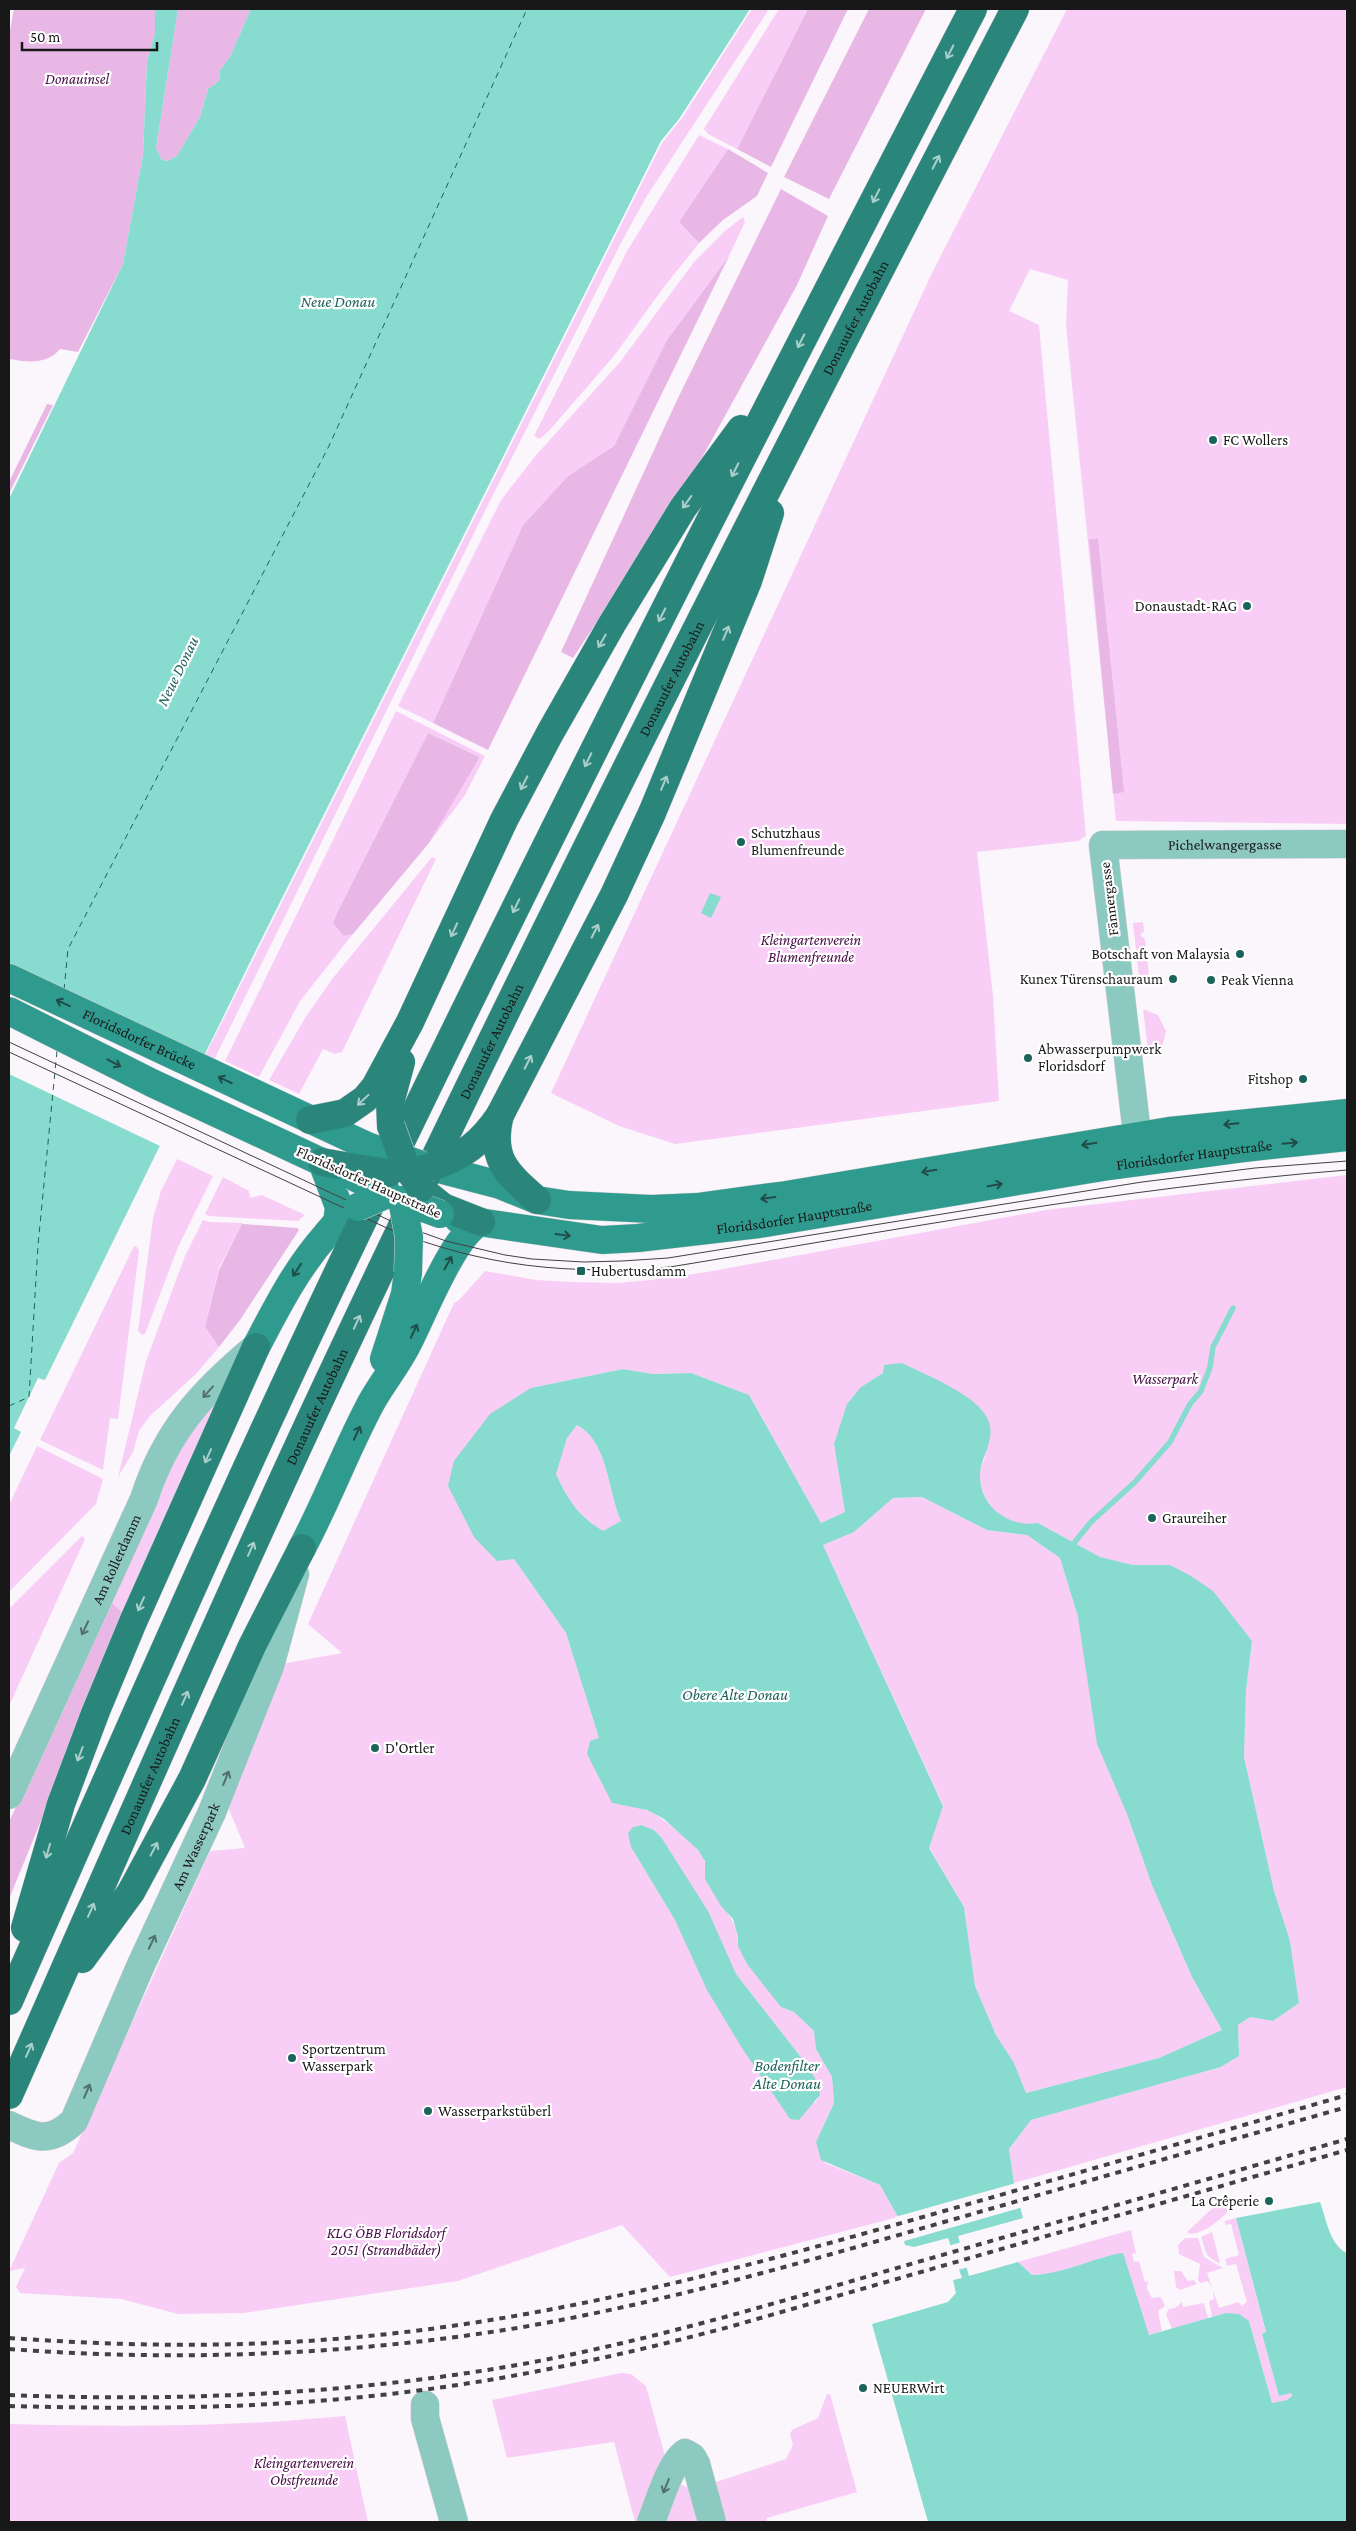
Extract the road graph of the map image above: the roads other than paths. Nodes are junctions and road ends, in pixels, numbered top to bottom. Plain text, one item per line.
1 (973, 9) edge
2 (1015, 9) edge
3 (789, 364) junction
4 (794, 435) junction
5 (1347, 844) edge
6 (1103, 845) joint
7 (9, 978) edge
8 (9, 1011) edge
9 (410, 1022) junction
10 (270, 1101) joint
11 (1347, 1113) edge
12 (500, 1115) junction
13 (310, 1120) junction
14 (255, 1131) joint
15 (1344, 1139) edge
16 (1138, 1148) junction
17 (357, 1155) junction
18 (322, 1162) junction
19 (406, 1181) junction
20 (452, 1188) junction
21 (537, 1200) junction
22 (334, 1220) junction
23 (481, 1222) junction
24 (256, 1347) junction
25 (371, 1403) junction
26 (302, 1548) junction
27 (9, 1795) edge
28 (9, 1986) edge
29 (9, 2001) edge
30 (50, 2003) junction
31 (9, 2095) edge
32 (9, 2126) edge
33 (425, 2405) dead end
34 (454, 2522) edge
35 (651, 2522) edge
36 (712, 2522) edge

1 -> 3 highway
4 -> 2 highway, Donauufer Autobahn
3 -> 9 highway
3 -> 29 highway
12 -> 4 highway
30 -> 4 highway, Donauufer Autobahn
5 - 6 street, Pichelwangergasse
6 - 16 street, Fännergasse
10 -> 7 main road, Floridsdorfer Brücke
8 -> 14 main road, Floridsdorfer Brücke
9 -> 13 highway
9 - 19 highway, bridge
10 - 13 main road, Floridsdorfer Hauptstraße
11 -> 16 main road, Floridsdorfer Hauptstraße
12 - 20 highway
12 - 21 highway
13 - 17 main road, Floridsdorfer Hauptstraße
14 - 18 main road, Floridsdorfer Hauptstraße
16 -> 15 main road, Floridsdorfer Hauptstraße
16 -> 21 main road, Floridsdorfer Hauptstraße
23 -> 16 main road, Floridsdorfer Hauptstraße
17 - 18 highway
17 - 19 main road, Floridsdorfer Hauptstraße, bridge
17 - 19 main road, Floridsdorfer Hauptstraße, bridge
18 - 22 main road
19 - 20 highway
19 - 20 highway
19 - 22 main road, bridge
19 - 25 main road, bridge
20 - 21 main road, Floridsdorfer Hauptstraße
20 - 23 main road, Floridsdorfer Hauptstraße
22 -> 24 main road
25 -> 23 main road
24 -> 27 street, Am Rollerdamm
24 -> 28 highway
26 -> 25 main road
30 -> 26 highway
32 -> 26 street, Am Wasserpark
31 -> 30 highway, Donauufer Autobahn
33 - 34 street
36 -> 35 street

